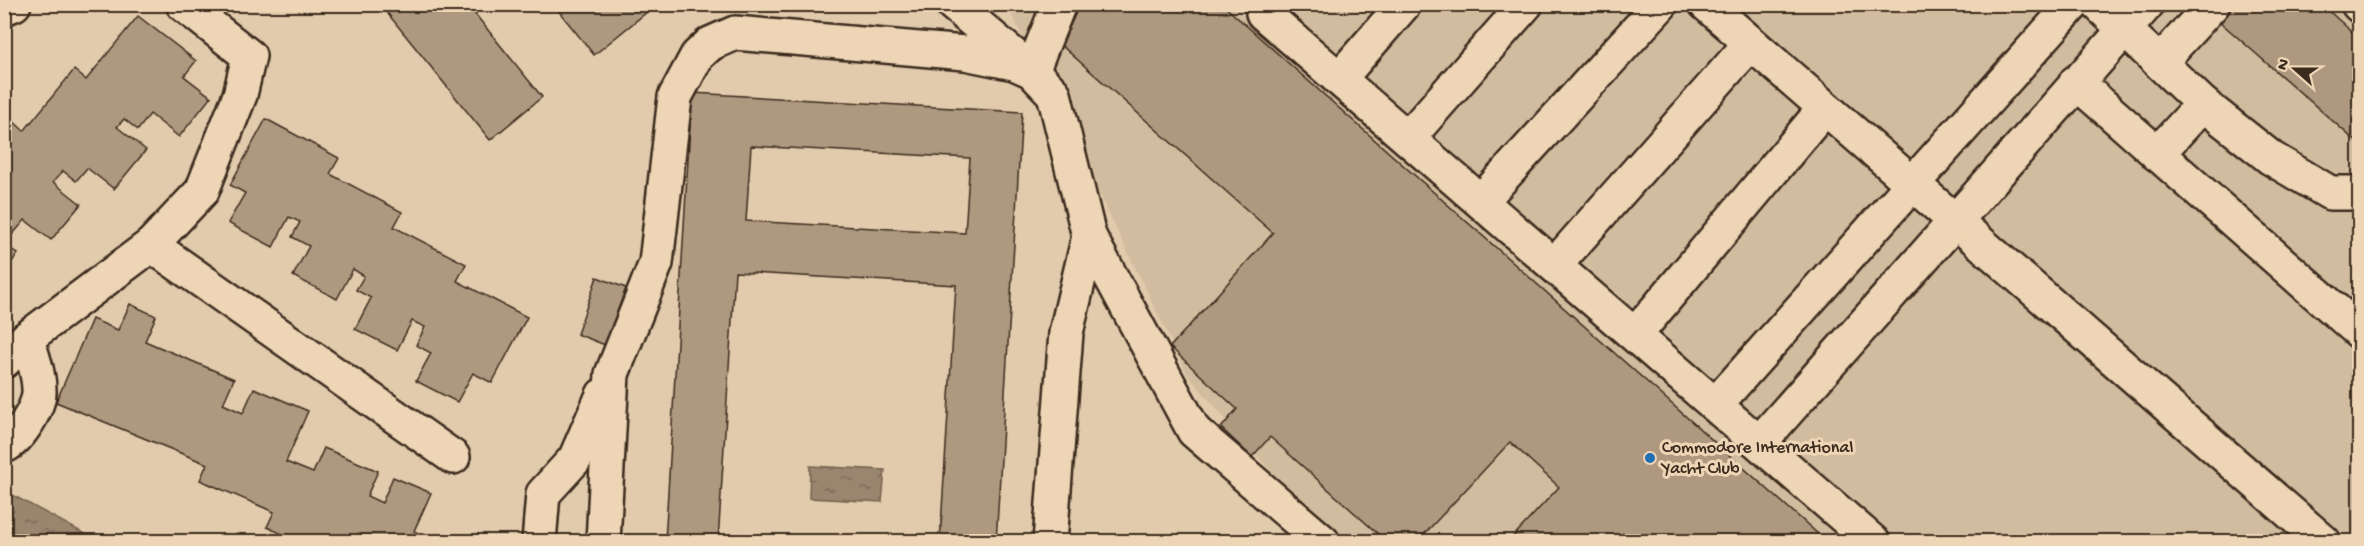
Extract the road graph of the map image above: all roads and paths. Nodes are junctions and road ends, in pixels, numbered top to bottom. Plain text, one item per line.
1 (14, 4) edge
2 (183, 4) edge
3 (953, 4) edge
4 (1059, 4) edge
5 (1267, 4) edge
6 (1404, 4) edge
7 (1526, 4) edge
8 (1661, 4) edge
9 (1706, 4) edge
10 (2073, 4) edge
11 (2098, 4) edge
12 (2147, 4) edge
13 (2213, 4) edge
14 (4, 8) edge
15 (2125, 29) junction
16 (1750, 44) junction
17 (2160, 62) junction
18 (1032, 71) junction
19 (1339, 79) junction
20 (2076, 82) junction
21 (2203, 104) junction
22 (1824, 108) junction
23 (1408, 138) junction
24 (2157, 154) junction
25 (1912, 186) junction
26 (2360, 193) edge
27 (1481, 201) junction
28 (1954, 220) junction
29 (1089, 236) junction
30 (151, 245) junction
31 (1555, 265) junction
32 (2360, 332) edge
33 (1635, 335) junction
34 (16, 350) edge
35 (612, 374) junction
36 (1716, 405) junction
37 (1760, 442) junction
38 (4, 446) edge
39 (453, 457) dead end
40 (539, 542) edge
41 (603, 542) edge
42 (1050, 542) edge
43 (1323, 542) edge
44 (1874, 542) edge
45 (2324, 542) edge

1 - 14 street
2 - 30 street
3 - 18 street
4 - 18 street
5 - 19 street
6 - 19 street
7 - 23 street
8 - 27 street
9 - 16 street
10 - 25 street
11 - 15 street
12 - 15 street
13 - 17 street
15 - 17 street
15 - 20 street
16 - 22 street
16 - 31 street
17 - 21 street
18 - 29 street
18 - 35 street
19 - 23 street
20 - 24 street
20 - 28 street
21 - 24 street
21 - 26 street
22 - 25 street
22 - 33 street
23 - 27 street
24 - 32 street
25 - 28 street
25 - 36 street
27 - 31 street
28 - 37 street
28 - 45 street
29 - 42 street
29 - 43 street
30 - 34 street
30 - 39 street
31 - 33 street
33 - 36 street
34 - 38 street
35 - 40 street
35 - 41 street
36 - 37 street
37 - 44 street

